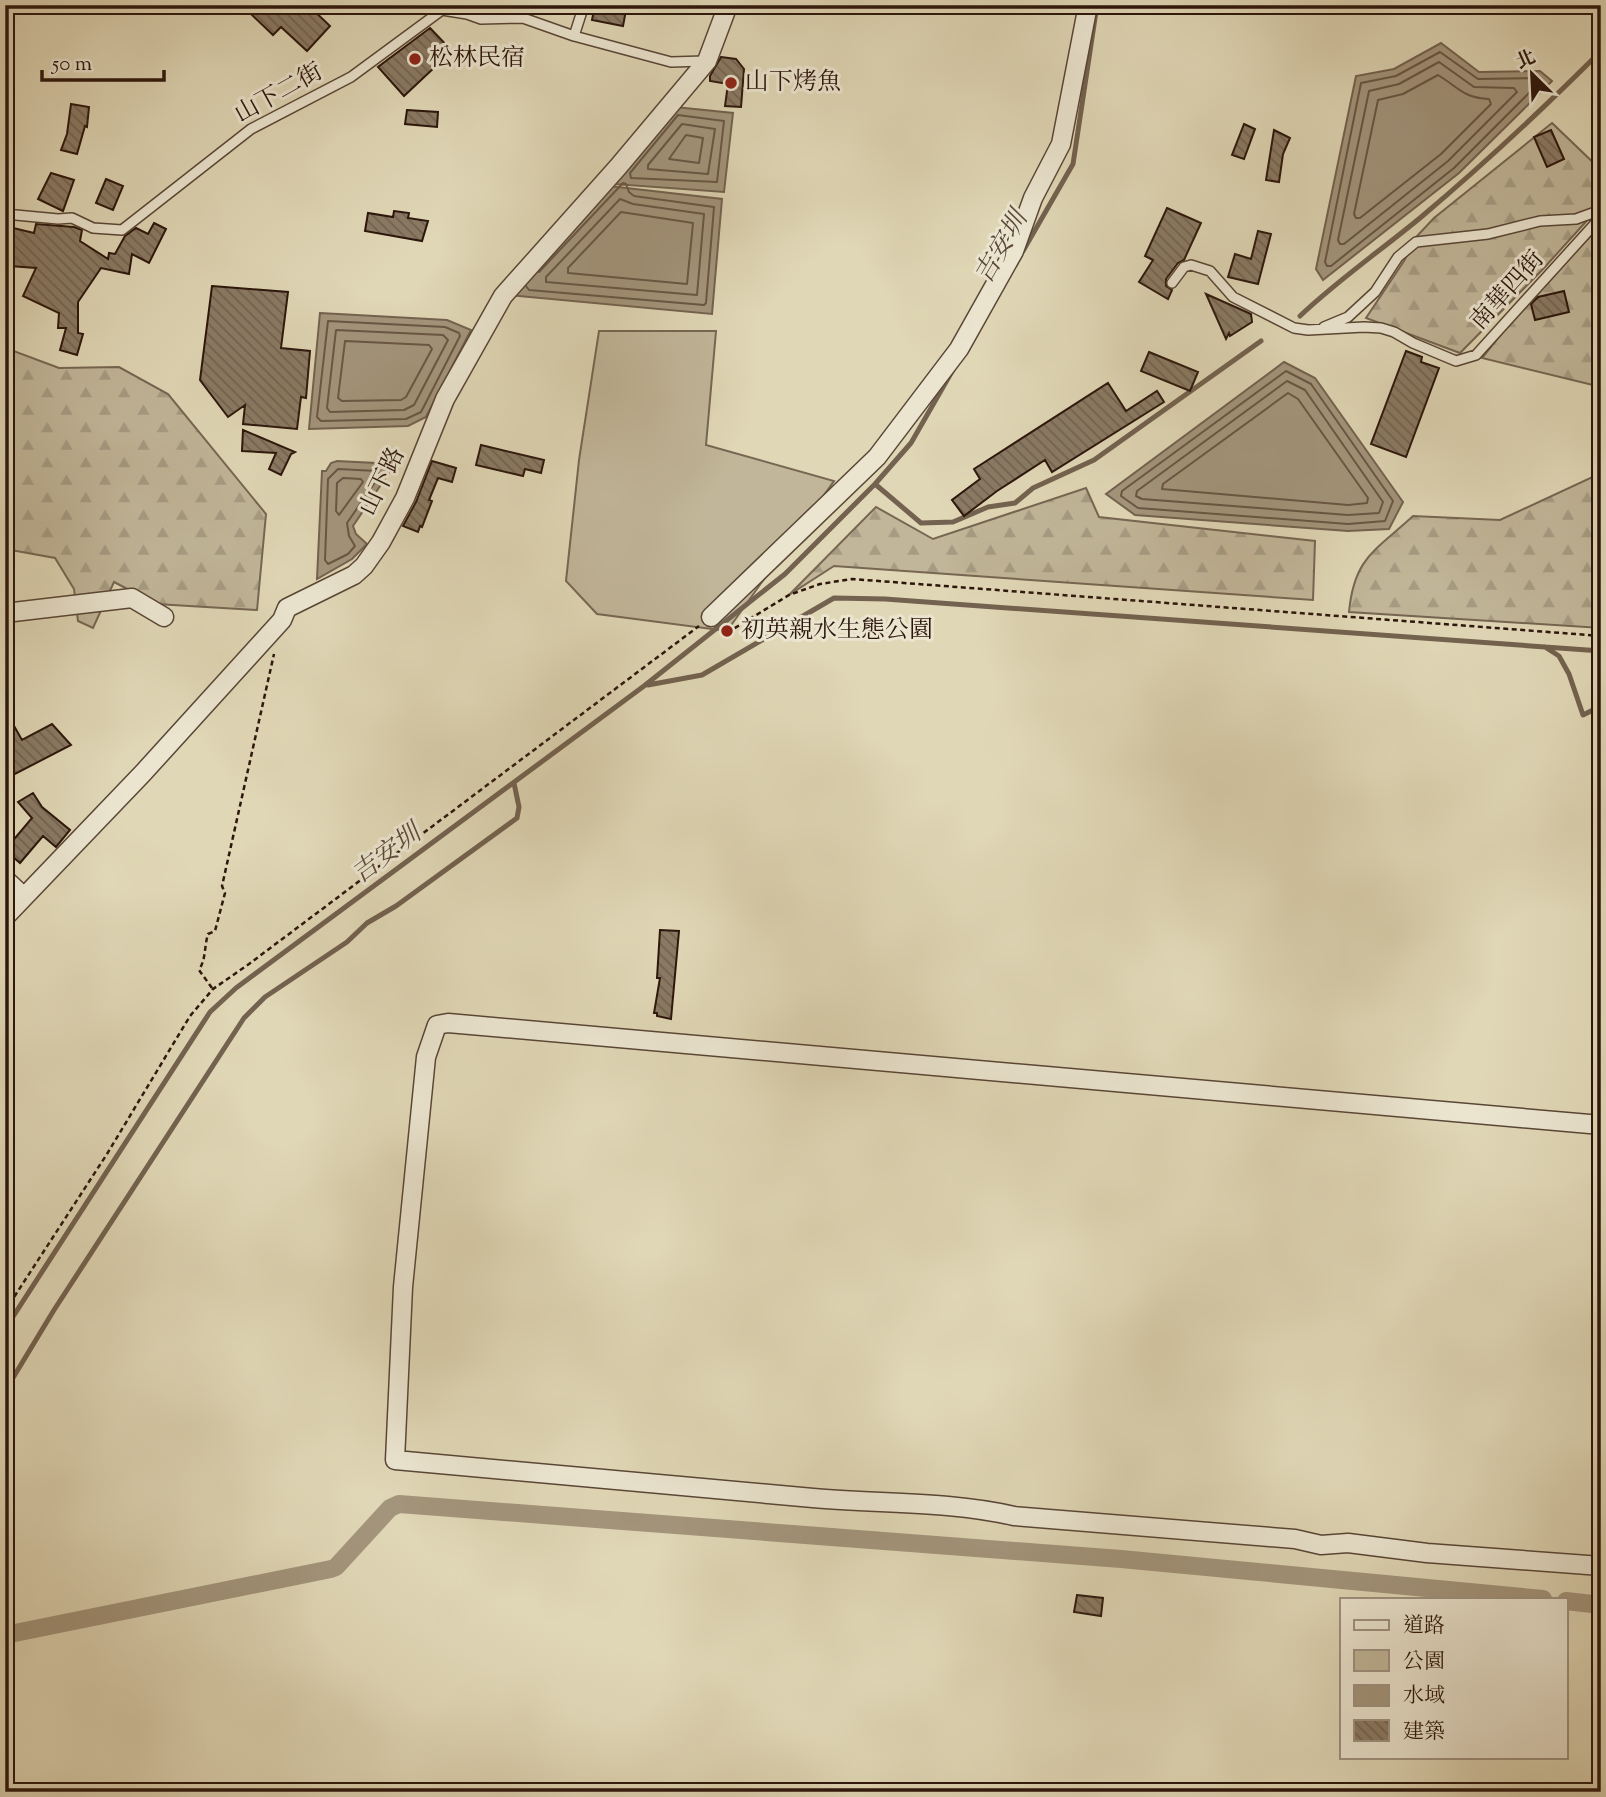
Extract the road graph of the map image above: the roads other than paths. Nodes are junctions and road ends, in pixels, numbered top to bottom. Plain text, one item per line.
1 (584, 5) edge
2 (728, 5) edge
3 (1088, 5) edge
4 (574, 36) junction
5 (707, 61) junction
6 (1601, 211) edge
7 (5, 214) edge
8 (1601, 217) edge
9 (1172, 283) dead end
10 (1308, 330) junction
11 (5, 613) edge
12 (164, 617) dead end
13 (711, 617) road end
14 (5, 879) edge
15 (24, 897) junction
16 (5, 917) edge
17 (1601, 1125) edge
18 (1601, 1566) edge

1 - 4 lane
2 - 5 street, 山下路
3 - 13 street
4 - 5 lane, 山下二街
4 - 7 lane, 山下二街
5 - 15 street, 山下路
6 - 10 lane
8 - 10 lane, 南華四街
9 - 10 lane, 南華四街
11 - 12 street
14 - 15 street
15 - 16 street, 山下路
17 - 18 street

